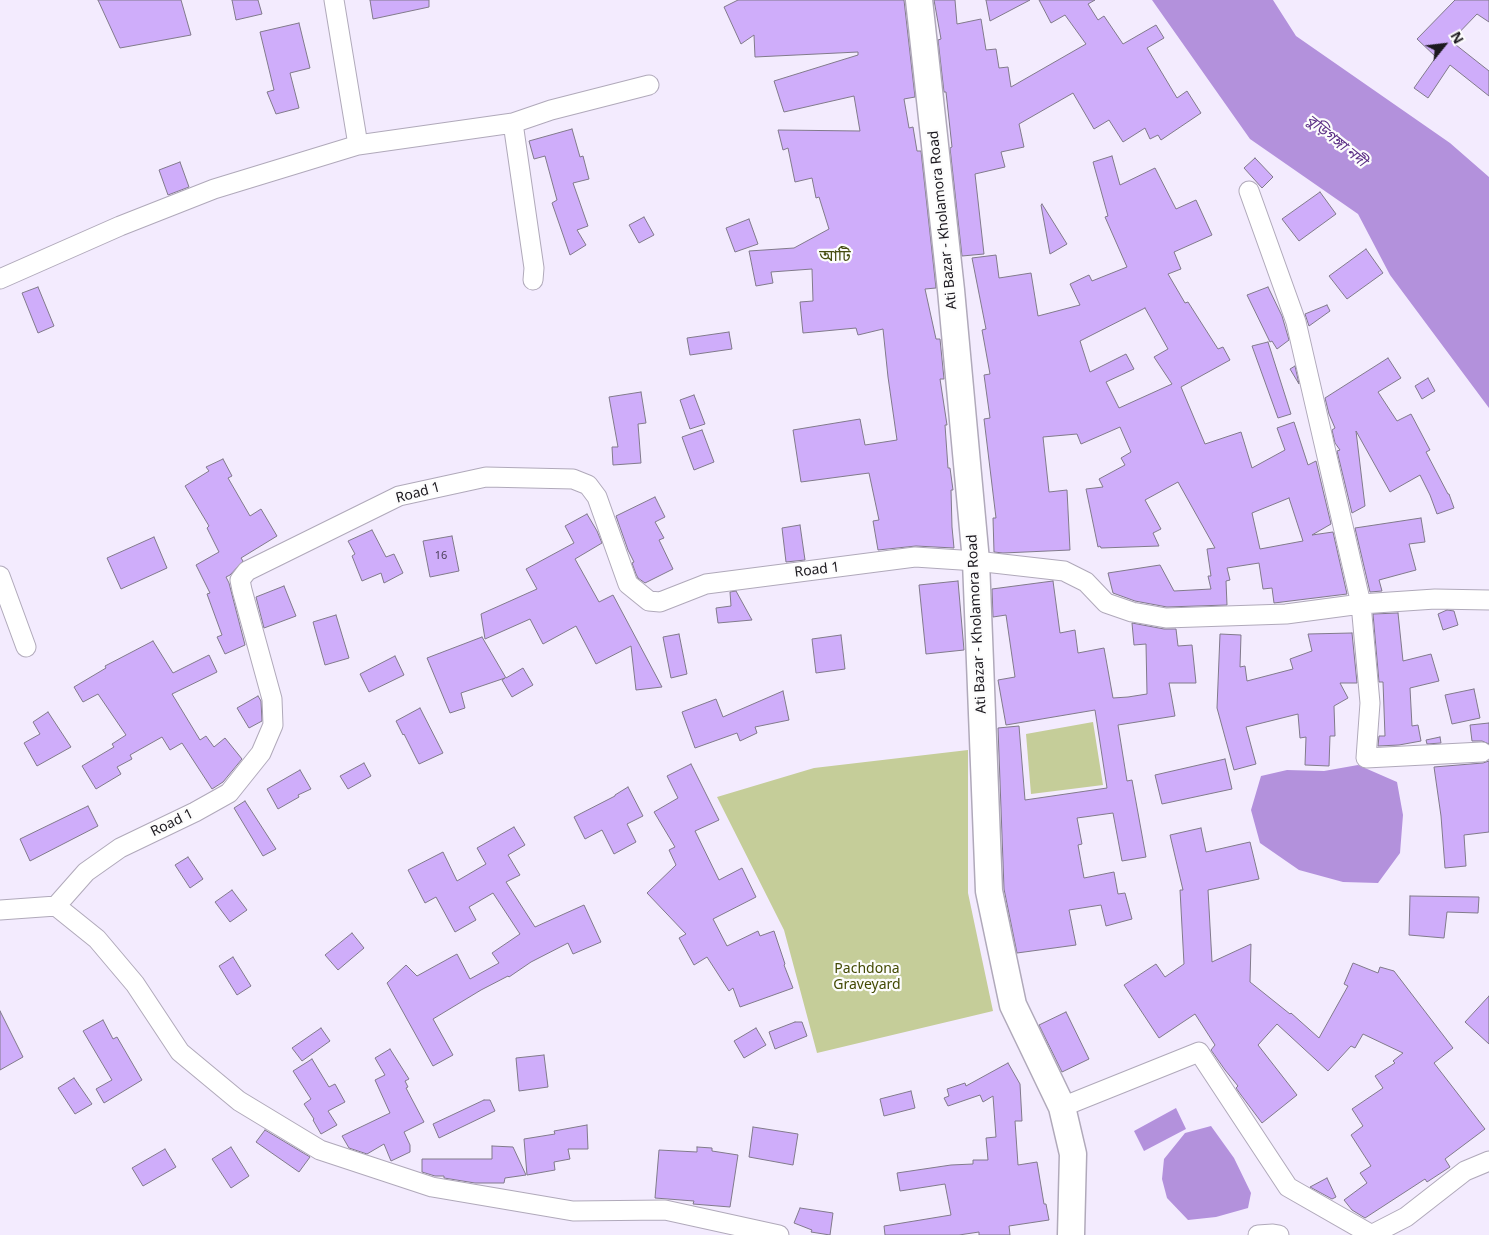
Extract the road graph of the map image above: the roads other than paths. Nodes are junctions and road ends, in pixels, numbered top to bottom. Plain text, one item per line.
1 (334, 0) edge
2 (919, 0) edge
3 (649, 85) dead end
4 (513, 123) junction
5 (358, 145) junction
6 (1249, 191) dead end
7 (0, 279) edge
8 (533, 280) dead end
9 (976, 561) junction
10 (0, 576) edge
11 (1489, 600) edge
12 (1361, 604) junction
13 (26, 647) dead end
14 (1482, 752) dead end
15 (56, 906) junction
16 (0, 910) edge
17 (1062, 1107) junction
18 (1489, 1161) edge
19 (779, 1235) edge
20 (1071, 1235) edge
21 (1258, 1235) edge
22 (1279, 1235) edge
23 (1371, 1235) edge

1 - 5 street
2 - 9 main road, Ati Bazar - Kholamora Road
3 - 4 street
4 - 5 street
4 - 8 street
5 - 7 street
6 - 12 street
9 - 12 street
9 - 15 street, Road 1
9 - 17 main road, Ati Bazar - Kholamora Road
10 - 13 street
11 - 12 street
12 - 14 street
15 - 16 street
15 - 19 street
17 - 20 main road, Ati Bazar - Kholamora Road
17 - 23 street
18 - 23 street
21 - 22 street

